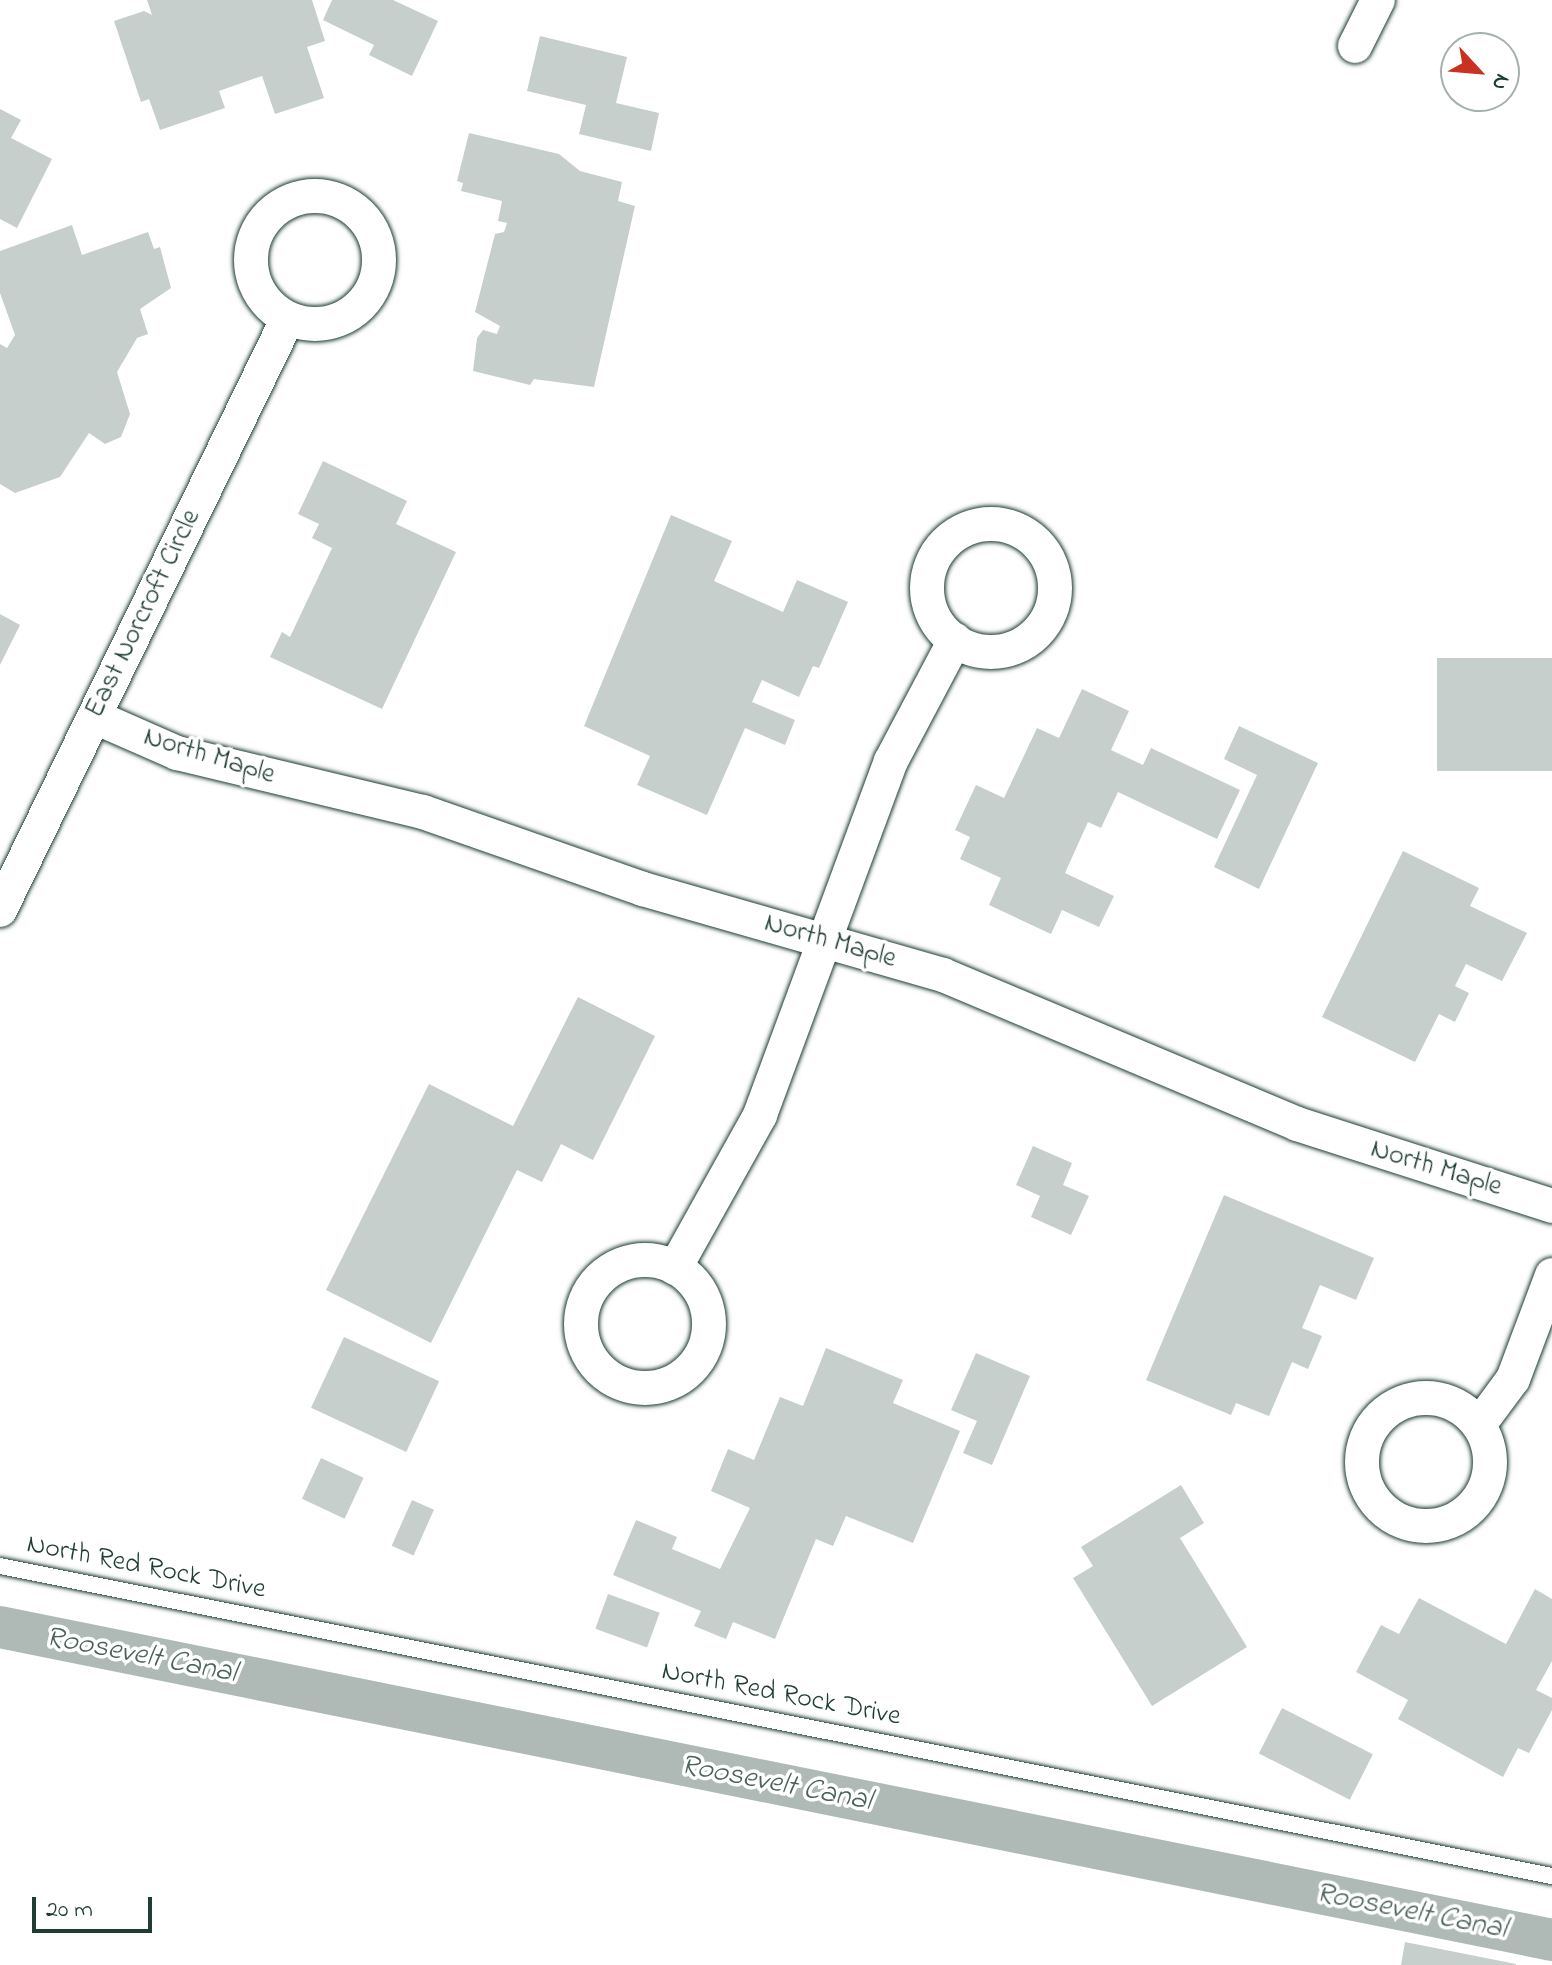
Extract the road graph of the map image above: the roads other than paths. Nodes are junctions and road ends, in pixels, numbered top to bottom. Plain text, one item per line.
1 (1378, 0) edge
2 (1355, 46) dead end
3 (288, 318) dead end
4 (955, 640) dead end
5 (95, 717) junction
6 (0, 910) edge
7 (826, 941) junction
8 (1552, 1206) edge
9 (675, 1268) dead end
10 (1552, 1275) edge
11 (1479, 1425) dead end
12 (0, 1566) edge
13 (1552, 1876) edge

1 - 2 street
3 - 5 street, East Norcroft Circle
4 - 7 street
5 - 6 street, East Norcroft Circle
5 - 7 street, North Maple
7 - 8 street, North Maple
7 - 9 street
10 - 11 street
12 - 13 lane, North Red Rock Drive

